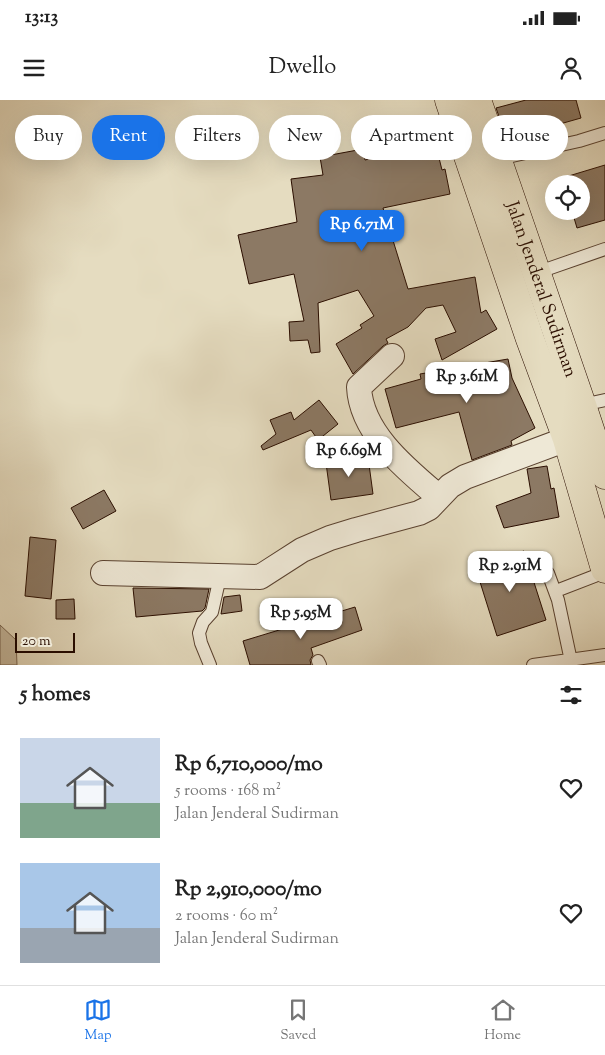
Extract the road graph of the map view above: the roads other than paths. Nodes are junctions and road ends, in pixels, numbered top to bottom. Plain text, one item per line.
1 (450, 102) edge
2 (478, 102) edge
3 (483, 115) edge
4 (605, 133) edge
5 (568, 144) edge
6 (498, 160) edge
7 (605, 249) edge
8 (536, 273) junction
9 (392, 356) dead end
10 (594, 402) edge
11 (567, 439) junction
12 (605, 475) edge
13 (439, 498) junction
14 (605, 571) edge
15 (103, 573) dead end
16 (548, 573) dead end
17 (220, 577) junction
18 (556, 591) junction
19 (605, 655) edge
20 (571, 661) junction
21 (210, 665) edge
22 (533, 665) edge

1 - 11 highway, Jalan Jenderal Sudirman
2 - 3 highway, Jalan Jenderal Sudirman
4 - 5 lane
6 - 8 highway, Jalan Jenderal Sudirman
7 - 8 lane
8 - 10 highway, Jalan Jenderal Sudirman
9 - 13 street
10 - 12 highway, Jalan Jenderal Sudirman
11 - 13 street
11 - 14 highway, Jalan Jenderal Sudirman
13 - 17 street
14 - 18 lane
15 - 17 street
16 - 18 lane
17 - 21 lane
18 - 20 lane
19 - 20 lane
20 - 22 lane

